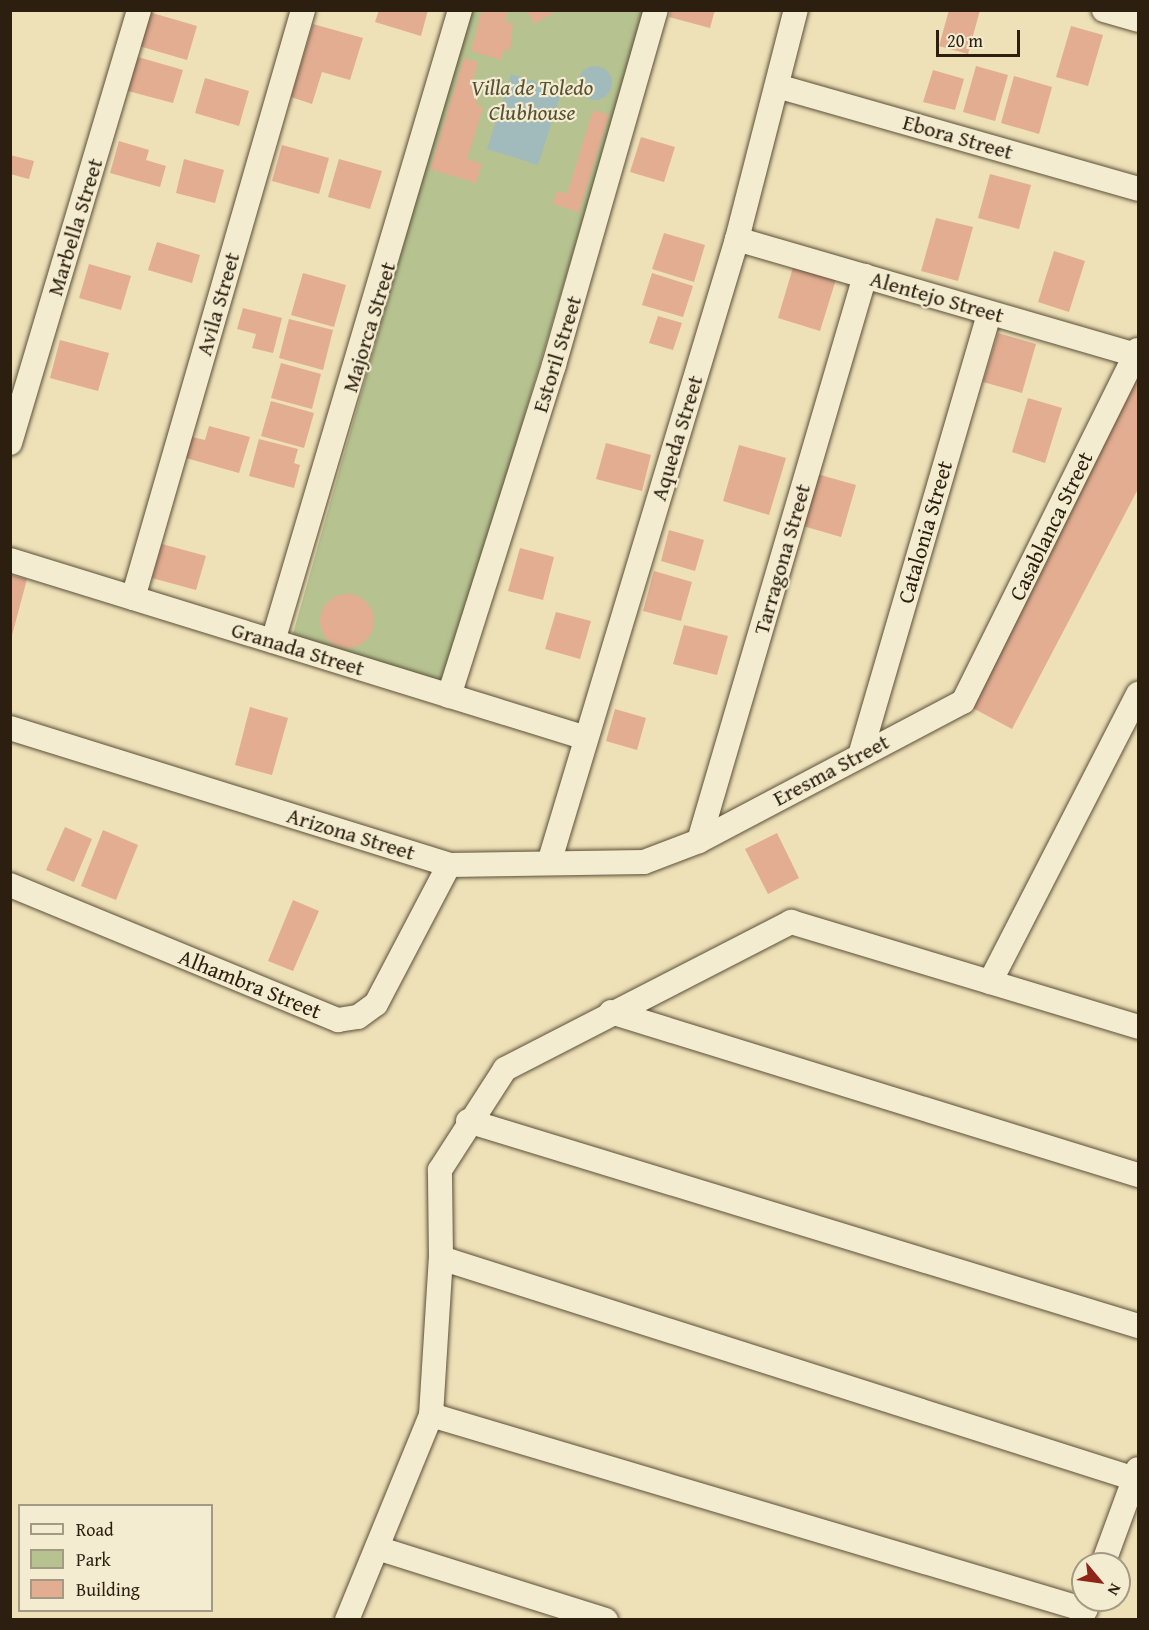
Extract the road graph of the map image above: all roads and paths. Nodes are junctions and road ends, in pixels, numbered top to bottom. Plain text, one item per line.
1 (139, 10) edge
2 (303, 10) edge
3 (460, 10) edge
4 (656, 10) edge
5 (796, 10) edge
6 (1104, 10) edge
7 (1138, 20) edge
8 (777, 86) junction
9 (1138, 189) edge
10 (737, 239) junction
11 (865, 276) junction
12 (990, 313) junction
13 (1137, 353) edge
14 (10, 443) edge
15 (10, 560) edge
16 (133, 598) junction
17 (273, 641) junction
18 (449, 696) junction
19 (963, 702) joint
20 (1135, 710) edge
21 (10, 728) edge
22 (586, 738) junction
23 (861, 752) junction
24 (699, 841) junction
25 (549, 863) junction
26 (449, 865) junction
27 (10, 885) edge
28 (990, 982) junction
29 (611, 1012) junction
30 (1138, 1028) edge
31 (468, 1120) junction
32 (1138, 1175) edge
33 (441, 1258) junction
34 (1138, 1326) edge
35 (431, 1415) junction
36 (1137, 1474) edge
37 (377, 1548) junction
38 (1108, 1552) edge
39 (1071, 1606) edge
40 (347, 1620) edge
41 (606, 1620) edge

1 - 14 street, Marbella Street
2 - 16 street, Avila Street
3 - 17 street, Majorca Street
4 - 18 street, Estoril Street
5 - 8 street, Aqueda Street
6 - 7 street
8 - 9 street, Ebora Street
8 - 10 street, Aqueda Street
10 - 11 street, Alentejo Street
10 - 22 street, Aqueda Street
11 - 12 street, Alentejo Street
11 - 24 street, Tarragona Street
12 - 13 street, Alentejo Street
12 - 23 street, Catalonia Street
13 - 19 street, Casablanca Street
15 - 16 street, Granada Street
16 - 17 street, Granada Street
17 - 18 street, Granada Street
18 - 22 street, Granada Street
19 - 23 street, Eresma Street
20 - 28 street
21 - 26 street, Arizona Street
22 - 25 street, Aqueda Street
23 - 24 street, Eresma Street
24 - 25 street, Arizona Street
25 - 26 street, Arizona Street
26 - 27 street, Alhambra Street
28 - 29 street
28 - 30 street
29 - 31 street
29 - 32 street
31 - 33 street
31 - 34 street
33 - 35 street
33 - 36 street
35 - 37 street
35 - 39 street
36 - 38 street
37 - 40 street
37 - 41 street

